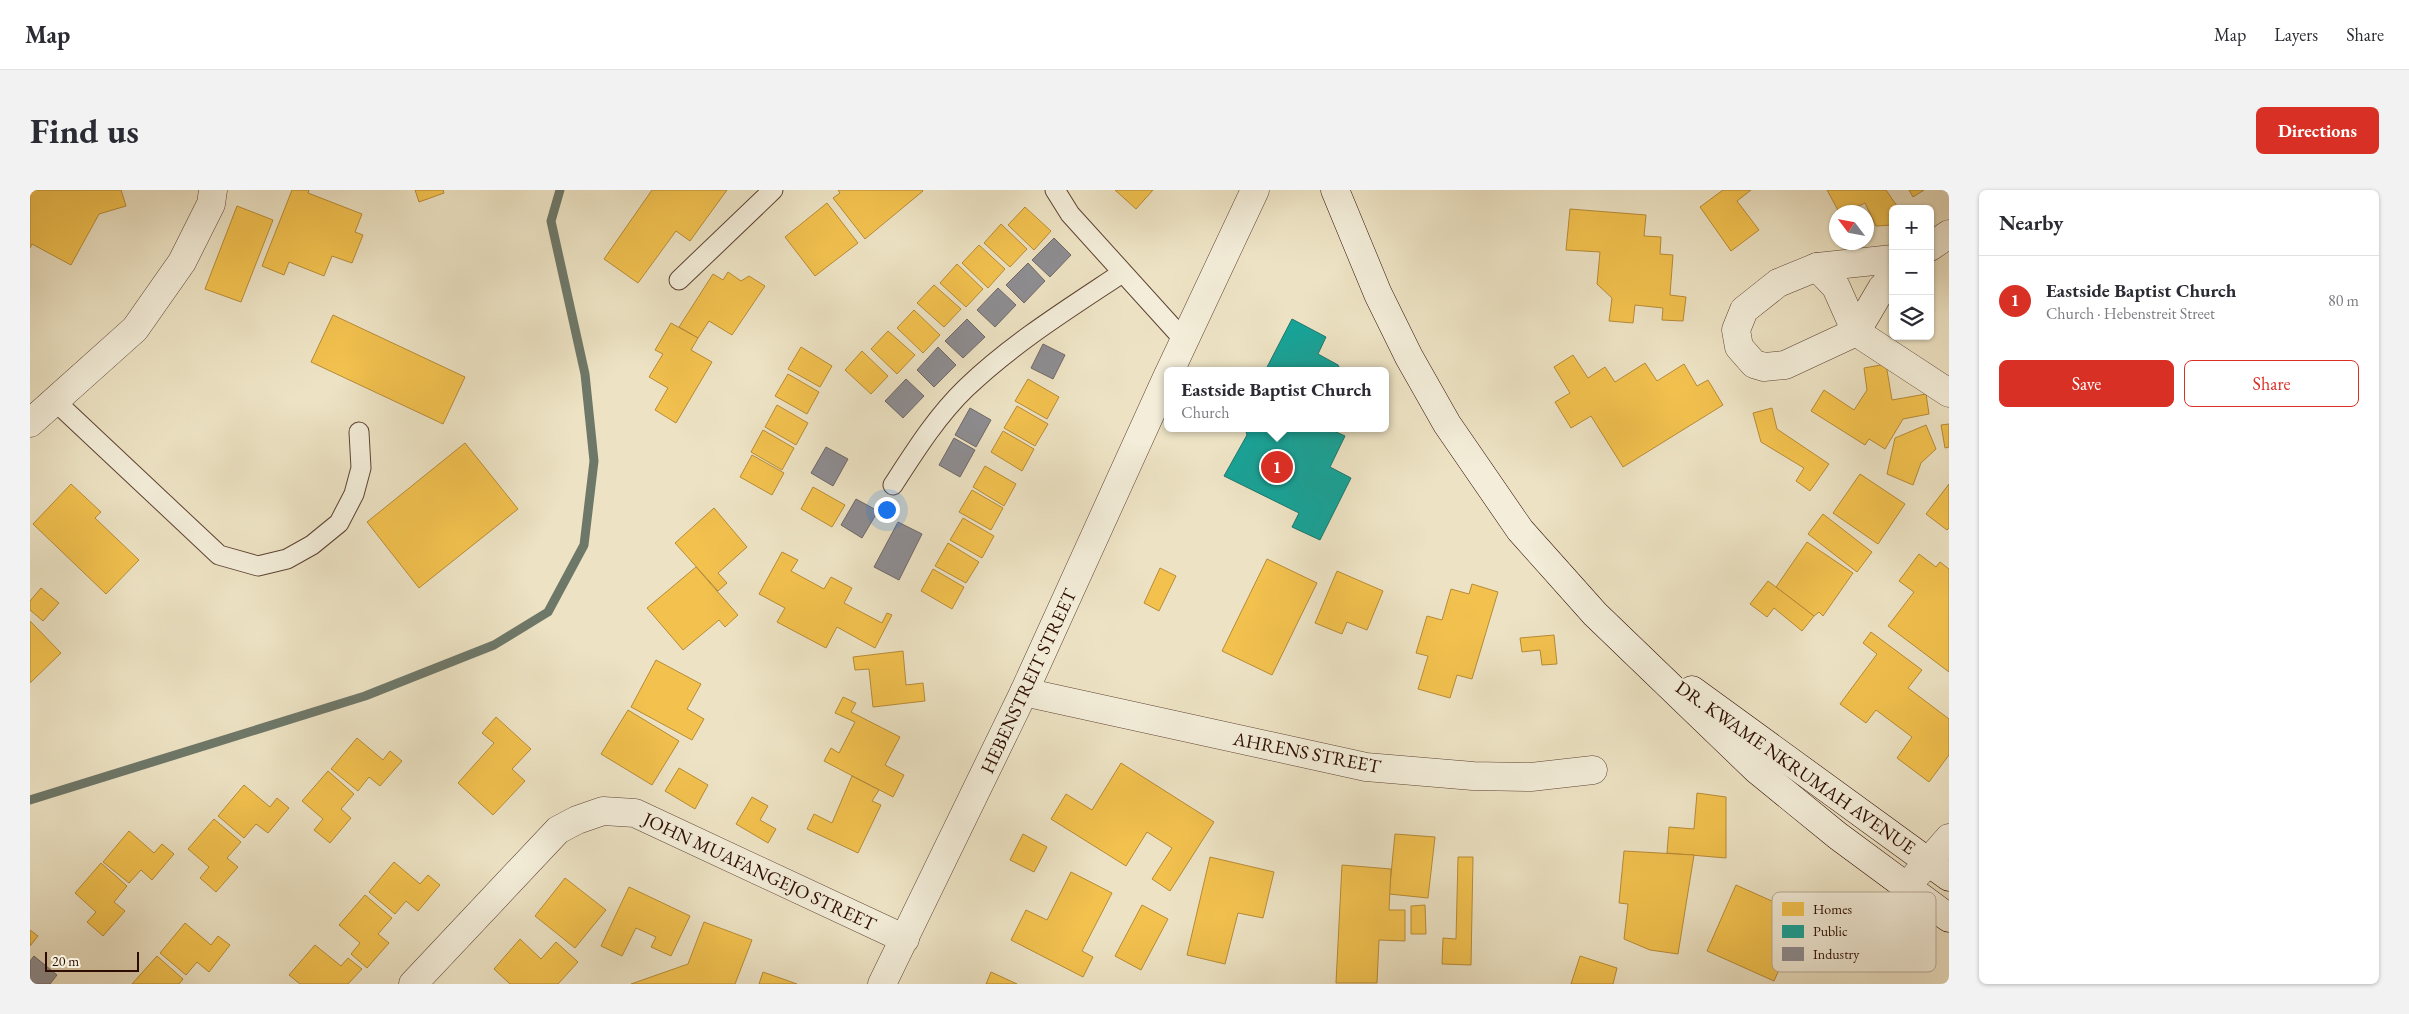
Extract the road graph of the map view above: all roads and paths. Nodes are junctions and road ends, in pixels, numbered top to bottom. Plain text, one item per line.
1 (213, 190) edge
2 (773, 190) edge
3 (1055, 190) edge
4 (1255, 190) edge
5 (1335, 190) edge
6 (1949, 234) edge
7 (1934, 244) edge
8 (1889, 260) edge
9 (1817, 267) junction
10 (1122, 273) junction
11 (679, 280) dead end
12 (1889, 280) edge
13 (1856, 332) junction
14 (1184, 340) junction
15 (1172, 367) edge
16 (1164, 384) edge
17 (1949, 394) edge
18 (54, 400) junction
19 (30, 423) edge
20 (359, 432) dead end
21 (893, 485) dead end
22 (1641, 660) junction
23 (1024, 692) junction
24 (1593, 770) dead end
25 (1949, 838) edge
26 (1927, 860) junction
27 (1949, 877) edge
28 (1906, 887) junction
29 (1913, 892) edge
30 (1936, 909) edge
31 (1949, 918) edge
32 (906, 939) junction
33 (413, 984) edge
34 (882, 984) edge

1 - 18 street
2 - 11 lane
3 - 10 lane
4 - 14 street
5 - 22 street, DR. KWAME NKRUMAH AVENUE
6 - 7 street
8 - 9 street
9 - 13 street
9 - 13 street
10 - 14 lane
10 - 21 lane
12 - 13 street
13 - 17 street
14 - 15 street
16 - 23 street, HEBENSTREIT STREET
18 - 19 street
18 - 20 lane
22 - 26 street, DR. KWAME NKRUMAH AVENUE
22 - 28 street, DR. KWAME NKRUMAH AVENUE
23 - 24 street, AHRENS STREET
23 - 32 street, HEBENSTREIT STREET
25 - 26 street
26 - 27 street, DR. KWAME NKRUMAH AVENUE
26 - 28 street
28 - 29 street, DR. KWAME NKRUMAH AVENUE
30 - 31 street, DR. KWAME NKRUMAH AVENUE
32 - 33 street, JOHN MUAFANGEJO STREET
32 - 34 street, HEBENSTREIT STREET

